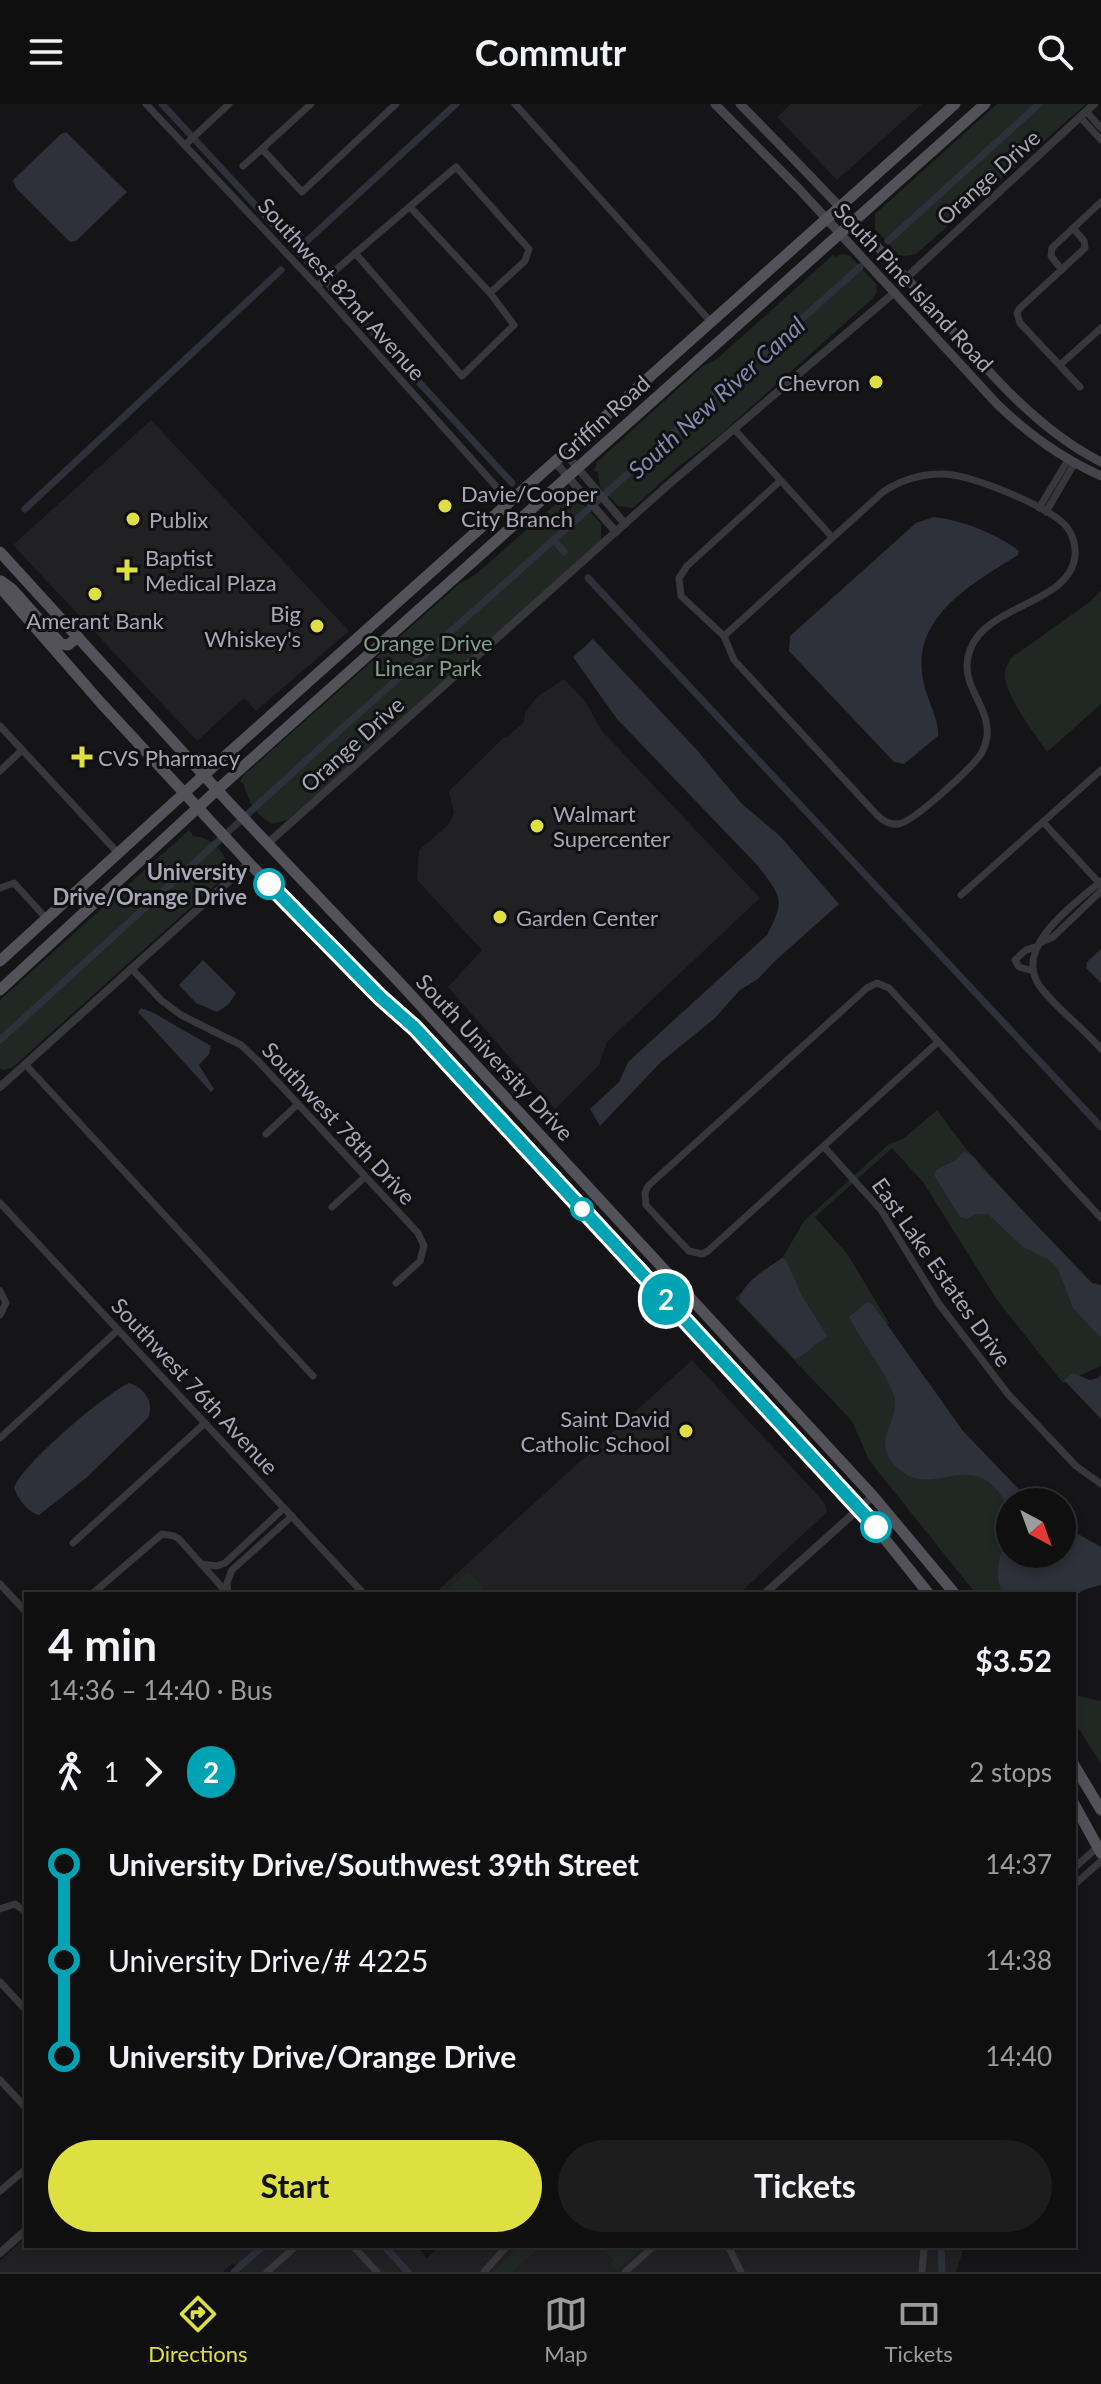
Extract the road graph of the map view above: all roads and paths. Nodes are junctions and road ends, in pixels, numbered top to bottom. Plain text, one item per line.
1 (146, 104) edge
2 (229, 104) edge
3 (311, 104) edge
4 (396, 104) edge
5 (515, 104) edge
6 (715, 104) edge
7 (740, 104) edge
8 (955, 104) edge
9 (985, 104) edge
10 (1094, 104) edge
11 (1083, 114) junction
12 (1101, 128) edge
13 (1101, 140) edge
14 (187, 143) junction
15 (262, 149) junction
16 (243, 166) dead end
17 (1101, 202) edge
18 (840, 207) junction
19 (411, 208) junction
20 (827, 218) junction
21 (854, 221) junction
22 (1073, 228) junction
23 (841, 233) junction
24 (355, 253) junction
25 (1062, 270) junction
26 (906, 278) junction
27 (318, 286) junction
28 (895, 292) junction
29 (490, 293) junction
30 (711, 322) junction
31 (1101, 328) edge
32 (1060, 365) junction
33 (1080, 387) dead end
34 (1039, 420) junction
35 (735, 430) junction
36 (1028, 433) junction
37 (565, 453) junction
38 (555, 462) junction
39 (1071, 462) junction
40 (1101, 462) edge
41 (581, 472) junction
42 (1101, 476) edge
43 (780, 481) junction
44 (571, 482) junction
45 (509, 501) junction
46 (1042, 510) junction
47 (625, 524) junction
48 (616, 532) junction
49 (832, 537) junction
50 (497, 540) junction
51 (0, 552) edge
52 (0, 584) edge
53 (724, 636) junction
54 (78, 637) junction
55 (0, 726) edge
56 (22, 750) junction
57 (1101, 770) edge
58 (0, 771) edge
59 (204, 775) junction
60 (217, 790) junction
61 (185, 792) junction
62 (199, 807) junction
63 (1043, 822) junction
64 (267, 844) junction
65 (118, 853) junction
66 (249, 863) junction
67 (1101, 885) edge
68 (0, 888) edge
69 (961, 895) dead end
70 (46, 918) junction
71 (1039, 945) junction
72 (0, 961) edge
73 (131, 968) junction
74 (1033, 971) junction
75 (0, 990) edge
76 (938, 1042) junction
77 (1101, 1049) edge
78 (25, 1064) junction
79 (1, 1084) edge
80 (298, 1104) junction
81 (266, 1134) dead end
82 (824, 1147) junction
83 (365, 1177) junction
84 (592, 1190) junction
85 (0, 1203) edge
86 (577, 1203) junction
87 (332, 1207) dead end
88 (1101, 1218) edge
89 (396, 1283) dead end
90 (0, 1291) edge
91 (704, 1312) junction
92 (0, 1315) edge
93 (690, 1325) junction
94 (118, 1330) junction
95 (313, 1376) dead end
96 (205, 1423) junction
97 (0, 1438) edge
98 (1101, 1484) edge
99 (873, 1496) junction
100 (284, 1508) junction
101 (860, 1508) junction
102 (292, 1516) junction
103 (73, 1543) dead end
104 (200, 1564) junction
105 (0, 1584) edge
106 (94, 1592) edge
107 (226, 1592) edge
108 (228, 1592) edge
109 (362, 1592) edge
110 (766, 1592) edge
111 (927, 1592) edge
112 (953, 1592) edge
113 (24, 1610) edge
114 (1076, 1768) edge
115 (1076, 1807) edge
116 (1101, 1810) edge
117 (1100, 1848) edge
118 (1101, 1861) edge
119 (1076, 1866) edge
120 (1076, 1883) edge
121 (0, 1909) edge
122 (24, 1911) edge
123 (0, 1982) edge
124 (24, 2008) edge
125 (0, 2080) edge
126 (24, 2106) edge
127 (24, 2171) edge
128 (0, 2178) edge
129 (7, 2185) junction
130 (0, 2191) edge
131 (24, 2232) edge
132 (294, 2248) edge
133 (355, 2248) edge
134 (505, 2248) edge
135 (652, 2248) edge
136 (729, 2248) edge
137 (924, 2248) edge
138 (0, 2253) edge
139 (267, 2272) edge
140 (377, 2272) edge
141 (484, 2272) edge
142 (625, 2272) edge
143 (741, 2272) edge
144 (922, 2272) edge

1 - 14 street, Southwest 82nd Avenue
2 - 14 street
3 - 15 street
4 - 15 street
5 - 30 street
6 - 20 main road, South Pine Island Road
7 - 18 main road, South Pine Island Road
8 - 18 main road, Griffin Road
9 - 21 main road, Griffin Road
10 - 11 street, Orange Drive
11 - 12 street
11 - 13 street
11 - 26 street, Orange Drive
14 - 27 street, Southwest 82nd Avenue
15 - 16 street
17 - 22 street
18 - 20 main road, Griffin Road
18 - 21 main road, South Pine Island Road
19 - 24 street
19 - 29 street
19 - 29 street
20 - 23 main road, South Pine Island Road
20 - 30 main road, Griffin Road
21 - 23 main road, Griffin Road
21 - 26 main road, South Pine Island Road
22 - 25 street
22 - 25 street
23 - 28 main road, South Pine Island Road
23 - 41 main road, Griffin Road
24 - 27 street
24 - 29 street
25 - 32 street
26 - 34 main road, South Pine Island Road
27 - 45 street, Southwest 82nd Avenue
28 - 35 street, Orange Drive
28 - 36 main road, South Pine Island Road
30 - 37 main road, Griffin Road
31 - 32 street
32 - 33 street
34 - 36 main road
34 - 40 main road, South Pine Island Road
35 - 43 street
35 - 47 street, Orange Drive
36 - 39 main road, South Pine Island Road
37 - 38 main road, Griffin Road
37 - 41 street
38 - 44 street
38 - 45 main road, Griffin Road
39 - 42 main road, South Pine Island Road
39 - 46 street
41 - 44 main road, Griffin Road
41 - 47 street
43 - 49 street
43 - 53 street
44 - 48 street
44 - 50 main road, Griffin Road
45 - 50 main road
45 - 59 main road, Griffin Road
46 - 49 street
46 - 53 street
47 - 48 street, Orange Drive
48 - 64 street, Orange Drive
49 - 53 street
50 - 60 main road, Griffin Road
51 - 54 main road, South University Drive
52 - 54 main road
52 - 61 main road, South University Drive
54 - 59 main road, South University Drive
55 - 56 street
56 - 58 street
56 - 65 street
57 - 63 street
59 - 60 main road, South University Drive
59 - 61 main road, Griffin Road
60 - 62 main road, Griffin Road
60 - 64 main road, South University Drive
61 - 62 main road, South University Drive
61 - 65 main road, Griffin Road
62 - 66 main road, South University Drive
62 - 75 main road, Griffin Road
63 - 67 street
63 - 69 street
64 - 84 main road, South University Drive
65 - 70 main road, Griffin Road
66 - 73 street
66 - 86 main road, South University Drive
67 - 71 street
68 - 70 street
70 - 72 main road, Griffin Road
71 - 74 street
71 - 74 street
73 - 78 street
73 - 80 street, Southwest 78th Drive
74 - 77 street
76 - 82 street
76 - 82 street
76 - 88 street
78 - 79 street
78 - 95 street
80 - 81 street
80 - 83 street, Southwest 78th Drive
82 - 98 street, East Lake Estates Drive
83 - 87 street
83 - 89 street, Southwest 78th Drive
84 - 86 main road
84 - 91 main road, South University Drive
85 - 94 street, Southwest 76th Avenue
86 - 93 main road, South University Drive
90 - 92 street
91 - 93 main road
91 - 99 main road, South University Drive
93 - 101 main road, South University Drive
94 - 96 street, Southwest 76th Avenue
94 - 97 street
96 - 100 street, Southwest 76th Avenue
96 - 103 street
99 - 101 street
99 - 112 main road, South University Drive
100 - 102 street, Southwest 76th Avenue
100 - 104 street
101 - 110 street
101 - 111 main road, South University Drive
102 - 108 street
102 - 109 street, Southwest 76th Avenue
104 - 106 street
104 - 107 street
105 - 113 street
114 - 116 main road
115 - 117 main road
117 - 119 street
118 - 120 street
121 - 122 street
123 - 124 street
125 - 126 street
127 - 129 street
128 - 129 street
129 - 130 street
131 - 138 street
132 - 139 street
133 - 140 street
134 - 141 street
135 - 142 street
136 - 143 street
137 - 144 street

